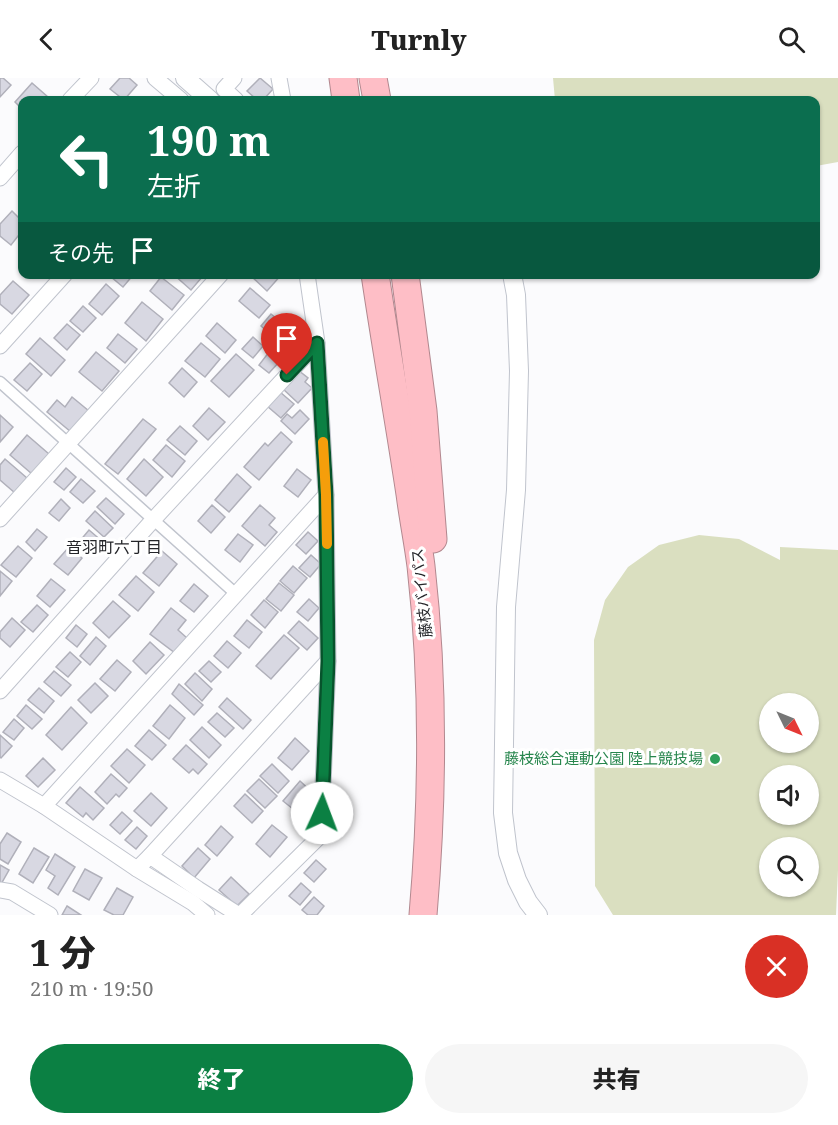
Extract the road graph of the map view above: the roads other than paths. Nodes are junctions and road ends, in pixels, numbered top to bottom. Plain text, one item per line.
1 (91, 78) edge
2 (155, 78) edge
3 (185, 78) edge
4 (234, 78) edge
5 (279, 78) edge
6 (343, 78) edge
7 (373, 78) edge
8 (74, 96) edge
9 (176, 96) edge
10 (205, 96) edge
11 (232, 96) edge
12 (282, 96) edge
13 (345, 96) edge
14 (376, 96) edge
15 (18, 158) edge
16 (0, 178) edge
17 (60, 279) edge
18 (216, 279) edge
19 (308, 279) edge
20 (376, 279) edge
21 (406, 279) edge
22 (513, 279) edge
23 (317, 343) junction
24 (0, 346) edge
25 (0, 382) edge
26 (68, 444) junction
27 (326, 495) junction
28 (0, 519) edge
29 (153, 520) junction
30 (236, 594) junction
31 (328, 661) junction
32 (0, 691) edge
33 (0, 780) edge
34 (44, 806) junction
35 (150, 856) junction
36 (137, 868) junction
37 (0, 890) edge
38 (50, 915) edge
39 (207, 915) edge
40 (239, 915) edge
41 (423, 915) edge
42 (432, 915) edge
43 (537, 915) edge

1 - 8 street
2 - 9 street
3 - 10 street
4 - 11 street
5 - 12 street
6 - 13 highway
7 - 14 highway
15 - 16 street
17 - 24 street
18 - 26 street
19 - 23 street
20 - 41 highway, 藤枝バイパス
21 - 42 highway, 藤枝バイパス
22 - 43 street
23 - 27 street
23 - 29 street
25 - 26 street
26 - 28 street
26 - 29 street
27 - 30 street
27 - 31 street
29 - 30 street
29 - 32 street
30 - 34 street
31 - 35 street
31 - 40 street
33 - 34 street
34 - 36 street
35 - 36 street
35 - 40 street
36 - 39 street
37 - 38 street

